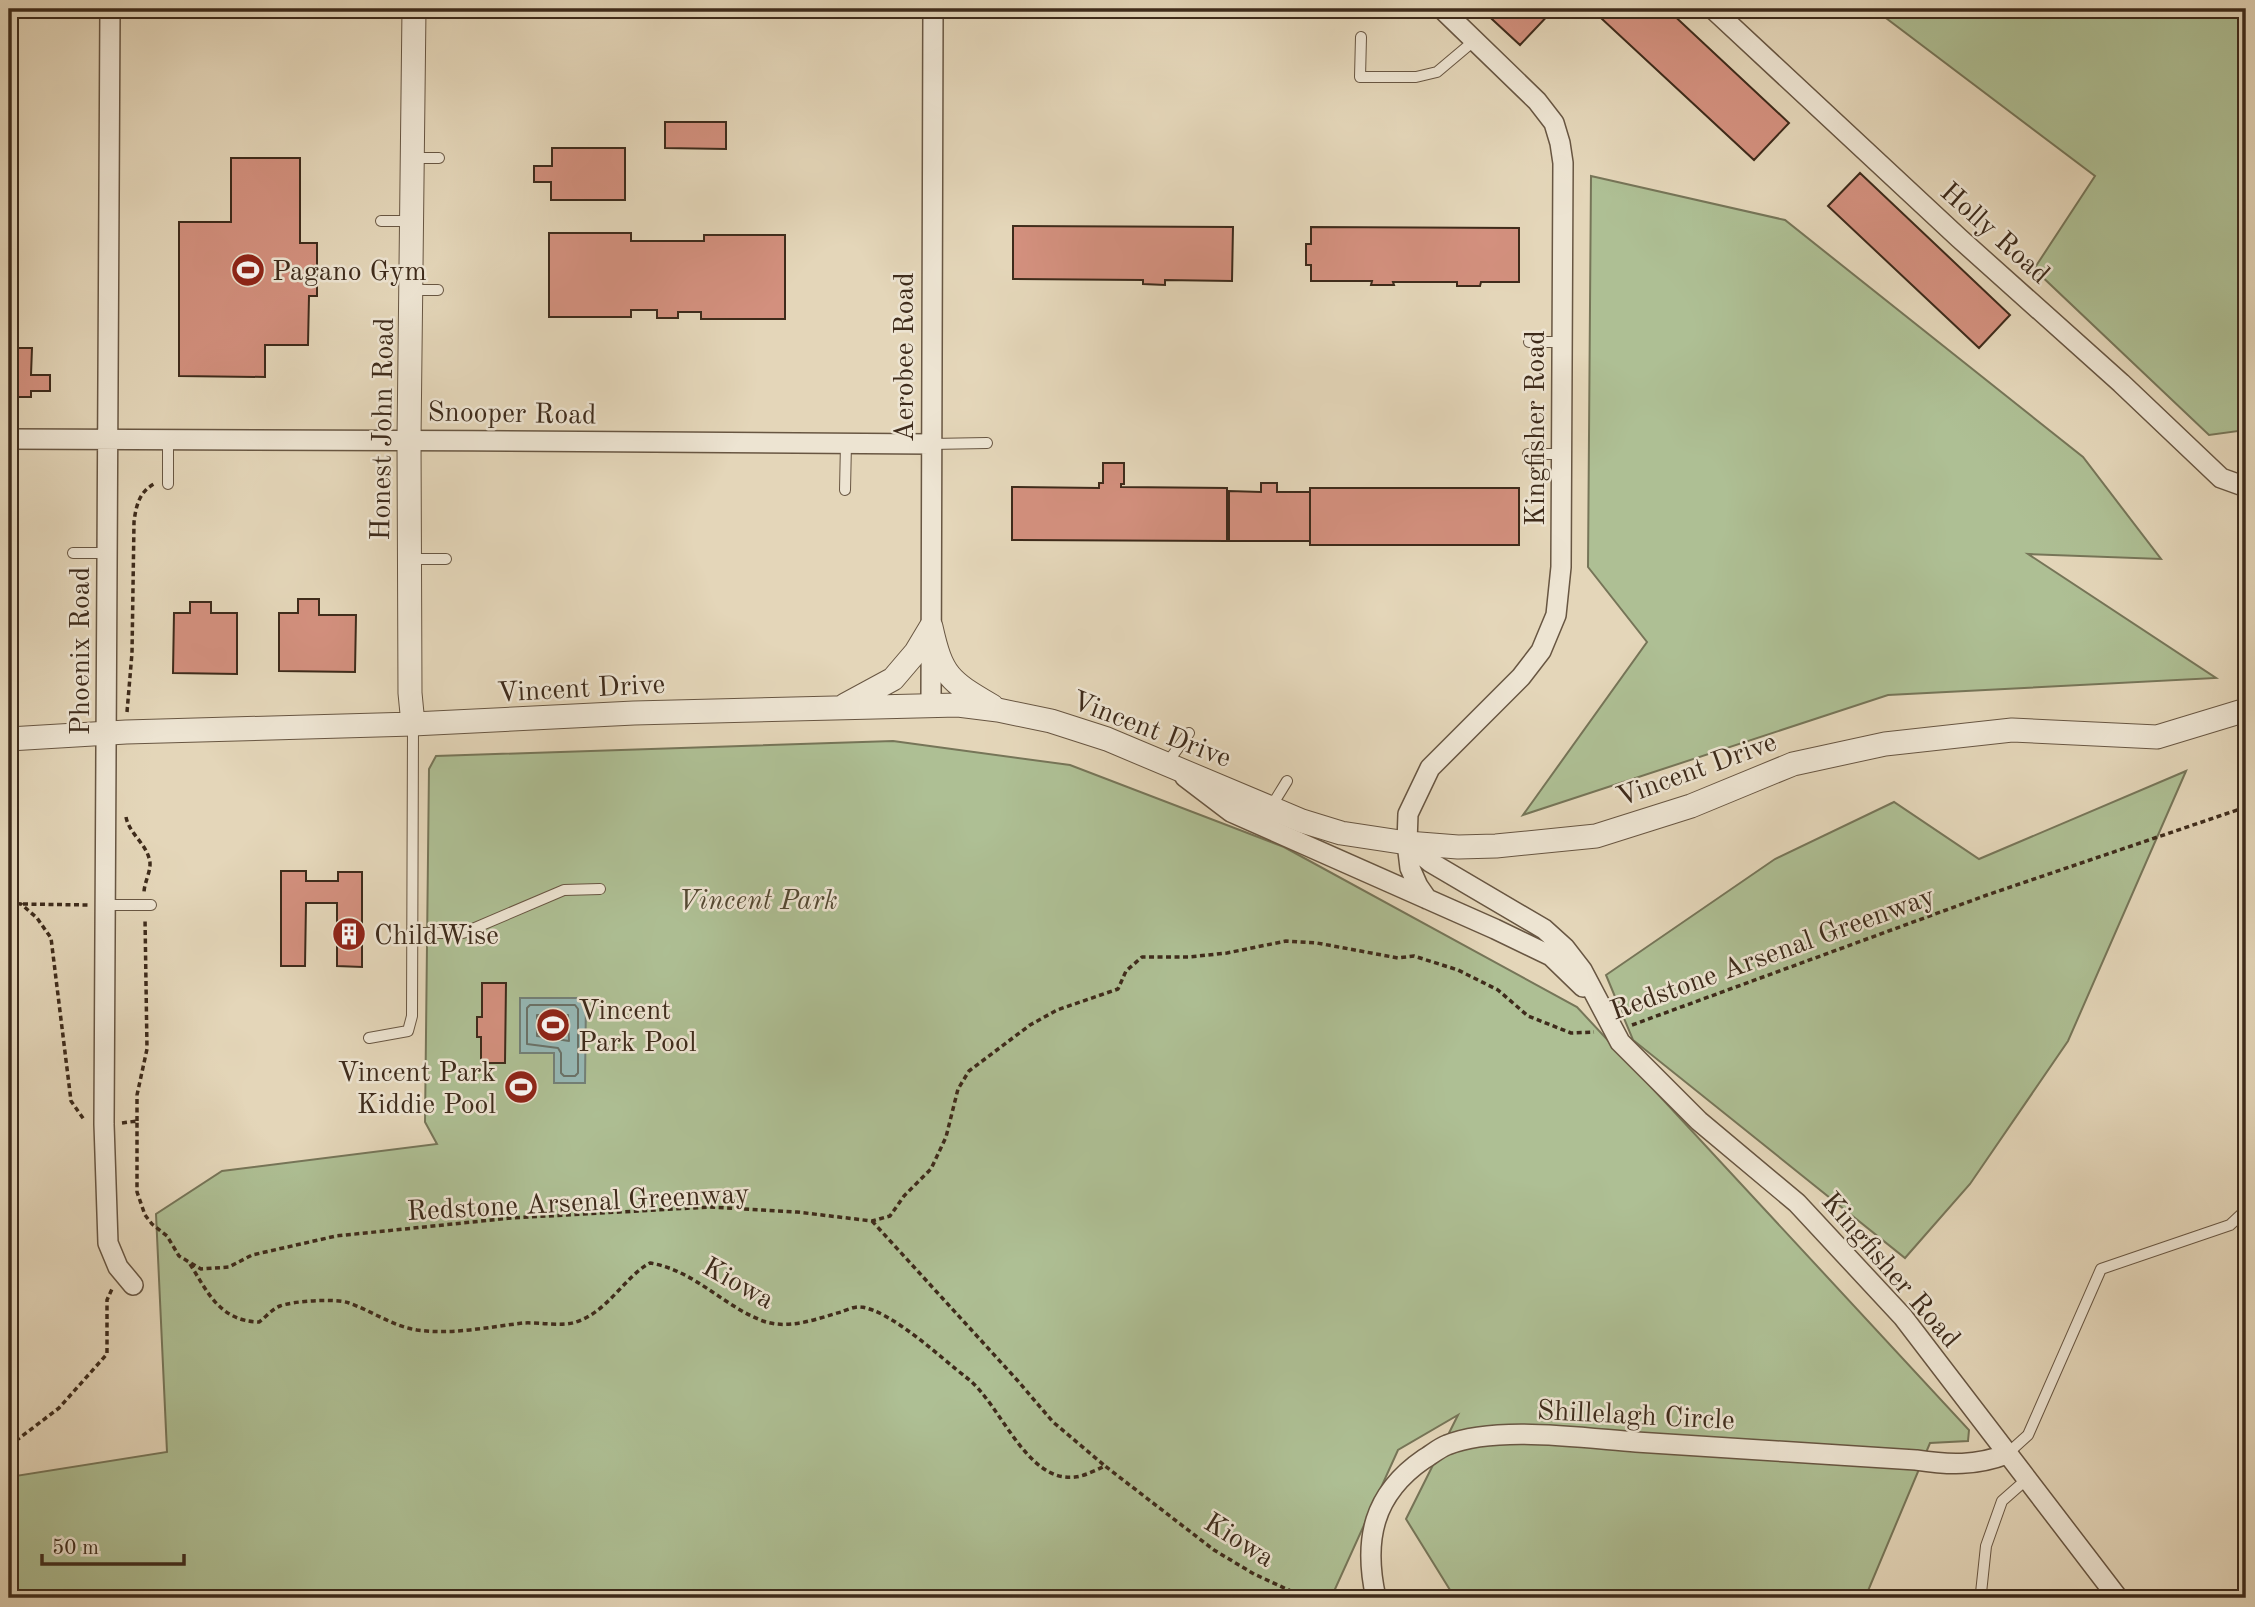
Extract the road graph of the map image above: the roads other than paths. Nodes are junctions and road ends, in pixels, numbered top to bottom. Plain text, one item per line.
1 (110, 9) edge
2 (414, 9) edge
3 (933, 9) edge
4 (1442, 9) edge
5 (1713, 9) edge
6 (1361, 37) dead end
7 (1475, 40) junction
8 (412, 158) junction
9 (439, 158) dead end
10 (381, 221) dead end
11 (412, 221) junction
12 (412, 290) junction
13 (438, 290) dead end
14 (1529, 342) dead end
15 (1562, 342) junction
16 (9, 439) edge
17 (409, 439) junction
18 (107, 440) junction
19 (168, 440) junction
20 (846, 443) junction
21 (987, 443) dead end
22 (931, 444) junction
23 (1528, 454) dead end
24 (1560, 454) junction
25 (168, 484) road end
26 (2246, 487) edge
27 (845, 490) dead end
28 (73, 553) dead end
29 (107, 553) junction
30 (409, 559) junction
31 (446, 559) dead end
32 (931, 627) junction
33 (931, 705) junction
34 (841, 707) junction
35 (998, 709) junction
36 (2246, 710) edge
37 (2221, 718) junction
38 (413, 724) junction
39 (2246, 732) edge
40 (117, 733) junction
41 (1189, 733) dead end
42 (9, 739) edge
43 (1167, 763) junction
44 (1287, 781) dead end
45 (1271, 808) junction
46 (1407, 842) junction
47 (600, 889) dead end
48 (1427, 900) junction
49 (148, 904) road end
50 (106, 905) junction
51 (412, 933) junction
52 (1599, 1002) junction
53 (369, 1038) dead end
54 (2246, 1210) edge
55 (127, 1278) road end
56 (2007, 1454) junction
57 (2027, 1479) junction
58 (1376, 1598) edge
59 (1982, 1598) edge
60 (2118, 1598) edge

1 - 18 street, Phoenix Road
2 - 8 street, Honest John Road
3 - 22 street, Aerobee Road
4 - 7 street, Kingfisher Road
5 - 26 street, Holly Road
6 - 7 lane
7 - 15 street, Kingfisher Road
8 - 9 lane
8 - 11 street, Honest John Road
10 - 11 lane
11 - 12 street, Honest John Road
12 - 13 lane
12 - 17 street, Honest John Road
14 - 15 lane
15 - 24 street, Kingfisher Road
16 - 18 street, Snooper Road
17 - 19 street, Snooper Road
17 - 20 street, Snooper Road
17 - 30 street, Honest John Road
18 - 19 street, Snooper Road
18 - 29 street, Phoenix Road
19 - 25 lane
20 - 22 street, Snooper Road
20 - 27 lane
21 - 22 lane
22 - 32 street, Aerobee Road
23 - 24 lane
24 - 46 street, Kingfisher Road
28 - 29 lane
29 - 40 street, Phoenix Road
30 - 31 lane
30 - 38 street, Honest John Road
32 - 33 street, Aerobee Road
32 - 34 street
32 - 35 street
33 - 34 street, Vincent Drive
33 - 35 street, Vincent Drive
34 - 38 street, Vincent Drive
35 - 43 street, Vincent Drive
36 - 37 street, Vincent Drive
37 - 39 street
37 - 46 street, Vincent Drive
38 - 40 street, Vincent Drive
38 - 51 lane
40 - 42 street, Vincent Drive
40 - 50 street, Phoenix Road
41 - 43 lane
43 - 45 street, Vincent Drive
43 - 48 street, Kingfisher Road
44 - 45 lane
45 - 46 street, Vincent Drive
46 - 48 street, Kingfisher Road
46 - 52 street, Kingfisher Road
47 - 51 lane
48 - 52 street, Kingfisher Road
49 - 50 lane
50 - 55 street, Phoenix Road
51 - 53 lane
52 - 56 street, Kingfisher Road
54 - 56 lane
56 - 57 street, Kingfisher Road
56 - 58 street, Shillelagh Circle
57 - 59 lane
57 - 60 street, Kingfisher Road

